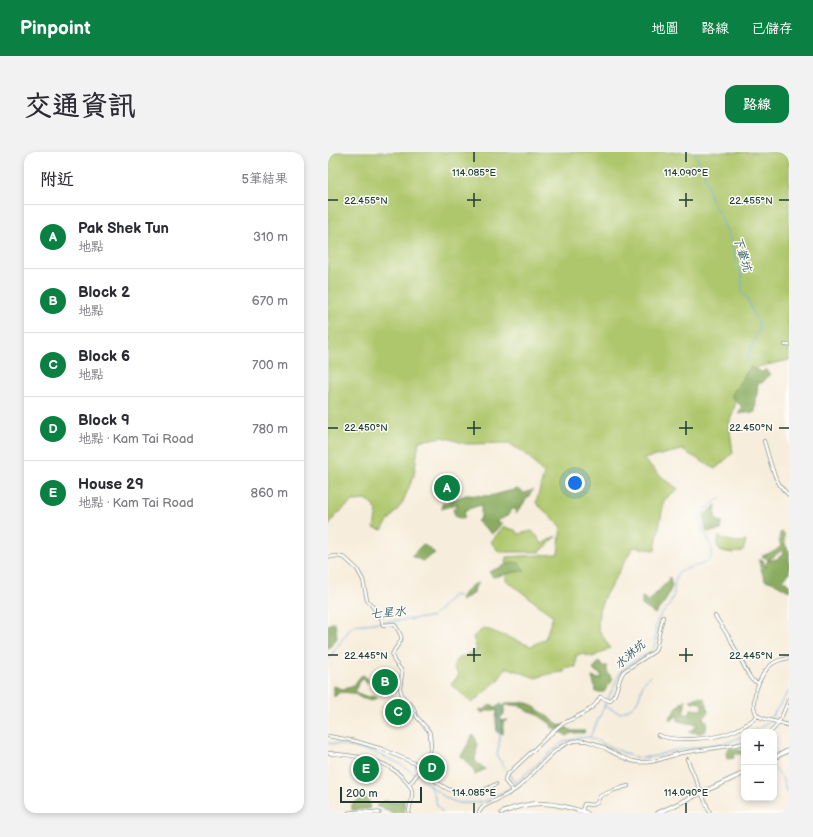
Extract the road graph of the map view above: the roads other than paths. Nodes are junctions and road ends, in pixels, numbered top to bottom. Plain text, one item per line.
1 (764, 441) dead end
2 (789, 495) edge
3 (328, 557) edge
4 (715, 616) dead end
5 (663, 618) dead end
6 (789, 658) edge
7 (758, 683) junction
8 (789, 699) edge
9 (758, 715) junction
10 (779, 722) junction
11 (789, 726) edge
12 (774, 729) edge
13 (658, 735) dead end
14 (328, 736) edge
15 (741, 743) edge
16 (789, 750) edge
17 (328, 753) edge
18 (777, 756) edge
19 (687, 759) dead end
20 (423, 767) junction
21 (741, 773) edge
22 (496, 784) dead end
23 (410, 786) junction
24 (628, 786) dead end
25 (512, 790) junction
26 (701, 793) junction
27 (582, 811) junction
28 (349, 813) edge
29 (379, 813) edge
30 (409, 813) edge
31 (479, 813) edge
32 (502, 813) edge
33 (587, 813) edge
34 (658, 813) edge
35 (710, 813) edge

1 - 2 street
3 - 20 street
4 - 7 street
5 - 25 street
6 - 7 street
7 - 9 street
8 - 10 street
9 - 10 street
9 - 13 street
10 - 11 street
10 - 12 street
14 - 20 street
15 - 25 street
16 - 18 main road
17 - 23 street
19 - 26 street
20 - 22 street
20 - 23 street
21 - 26 main road
23 - 30 street
24 - 27 street
25 - 31 street
26 - 34 main road
26 - 35 street
27 - 32 main road
27 - 33 main road
28 - 29 main road

